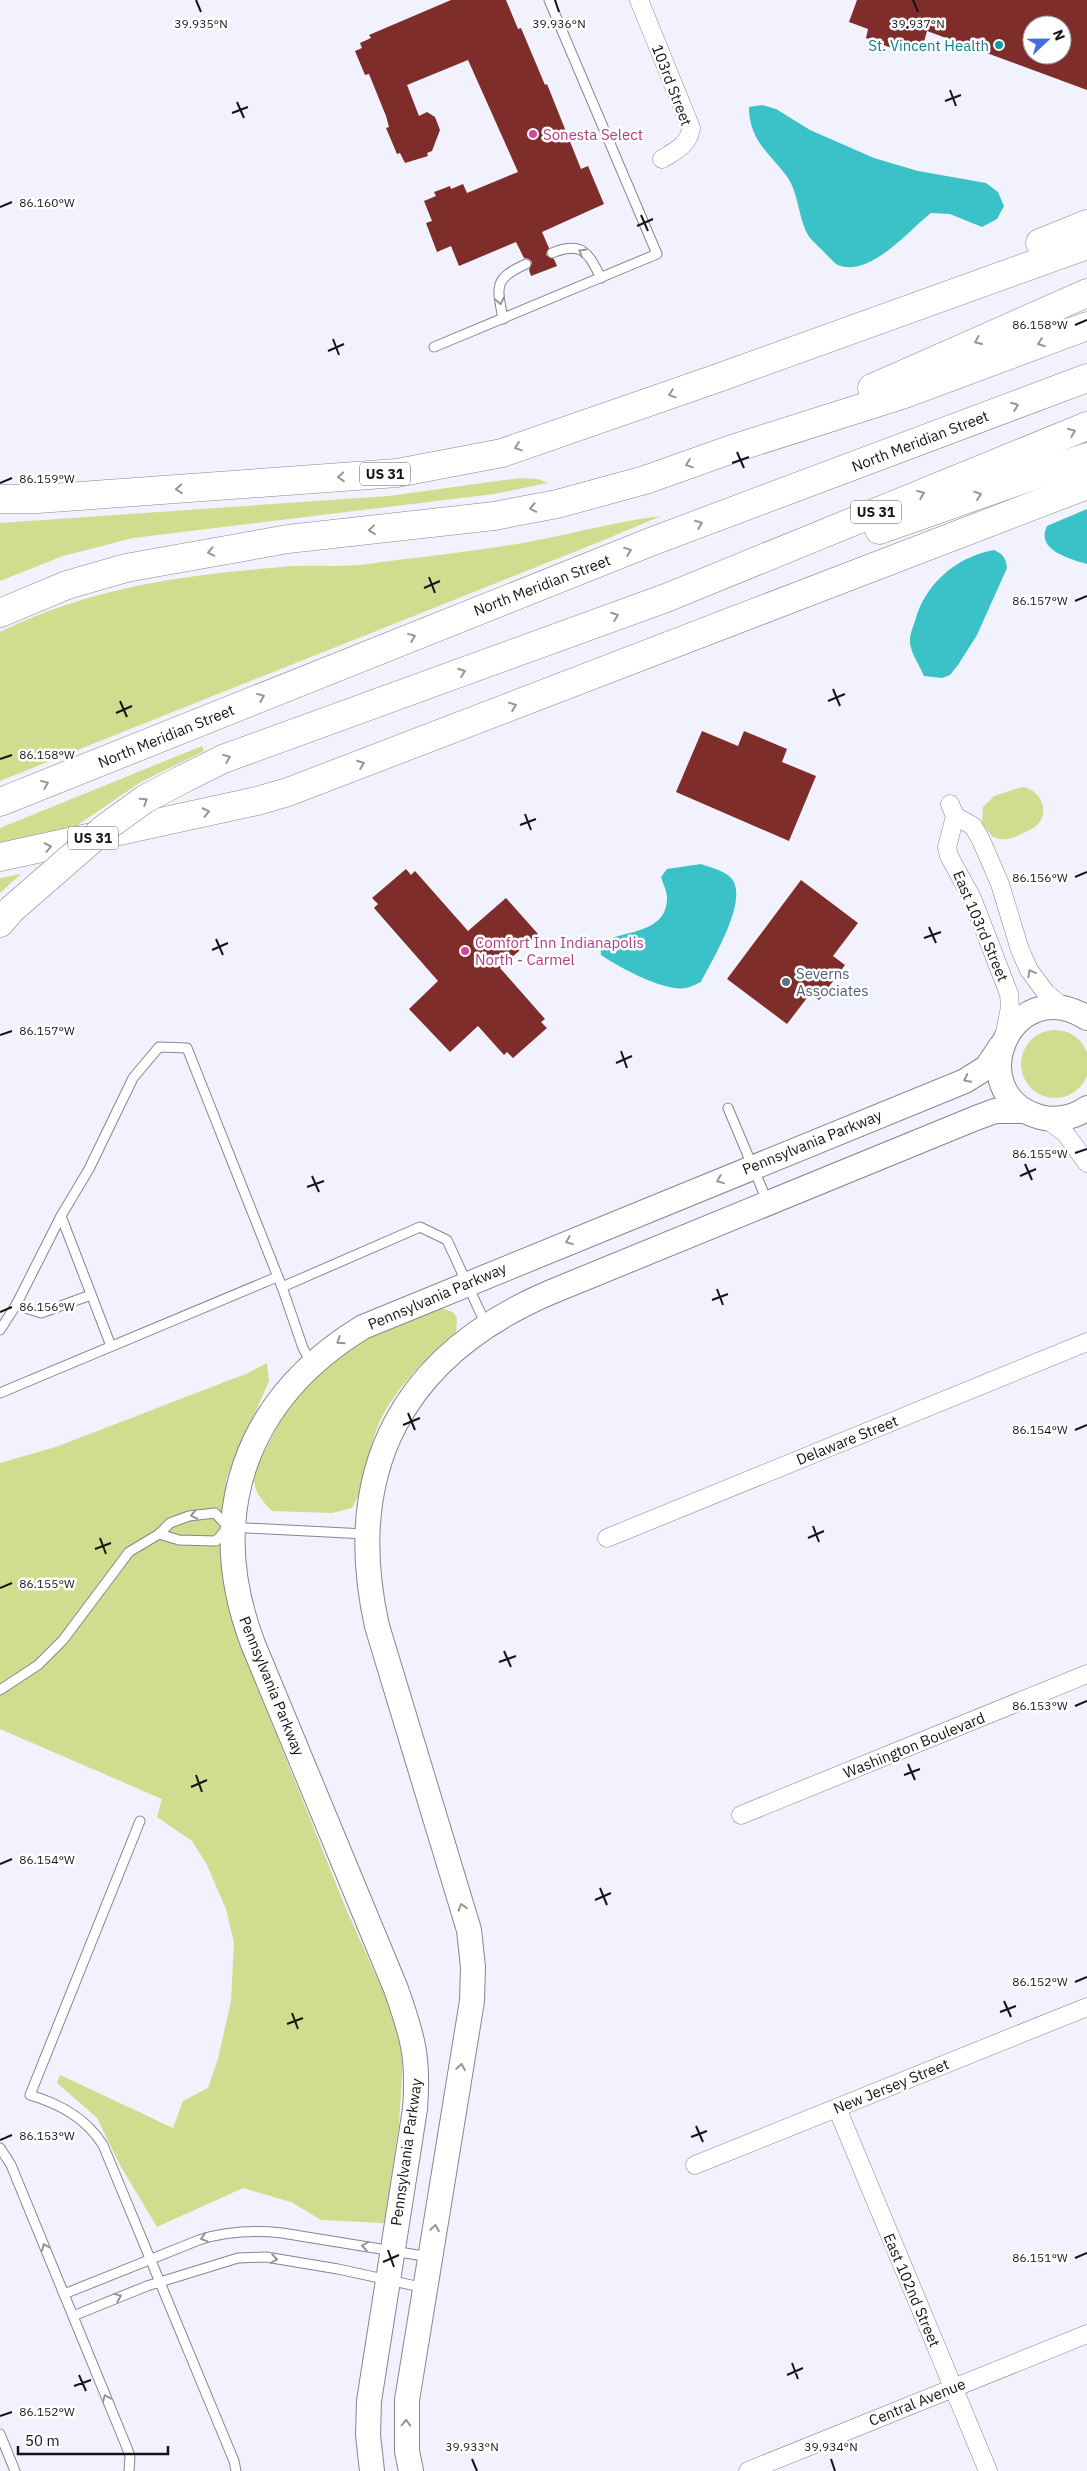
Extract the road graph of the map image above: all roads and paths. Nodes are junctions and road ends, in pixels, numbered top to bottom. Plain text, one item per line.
1 (549, 0) edge
2 (639, 0) edge
3 (662, 159) dead end
4 (1087, 224) edge
5 (1087, 245) edge
6 (552, 253) dead end
7 (526, 264) dead end
8 (601, 278) junction
9 (1087, 293) edge
10 (503, 319) junction
11 (1087, 326) edge
12 (434, 347) dead end
13 (718, 378) junction
14 (1087, 378) edge
15 (1087, 426) edge
16 (735, 448) junction
17 (1087, 457) edge
18 (1087, 485) edge
19 (0, 499) edge
20 (38, 499) junction
21 (0, 506) edge
22 (666, 598) junction
23 (0, 613) edge
24 (0, 802) edge
25 (0, 857) edge
26 (6, 916) edge
27 (1079, 1013) edge
28 (1003, 1042) junction
29 (728, 1108) dead end
30 (1087, 1108) edge
31 (1035, 1114) junction
32 (1087, 1163) edge
33 (752, 1166) junction
34 (768, 1203) junction
35 (62, 1216) junction
36 (277, 1277) junction
37 (468, 1283) junction
38 (282, 1287) junction
39 (91, 1295) junction
40 (16, 1305) junction
41 (486, 1325) junction
42 (0, 1330) edge
43 (1087, 1342) edge
44 (111, 1346) junction
45 (311, 1364) junction
46 (0, 1392) edge
47 (230, 1527) junction
48 (159, 1534) junction
49 (367, 1534) junction
50 (607, 1538) dead end
51 (1087, 1674) edge
52 (0, 1690) edge
53 (741, 1815) dead end
54 (140, 1821) dead end
55 (1087, 2007) edge
56 (837, 2108) junction
57 (0, 2148) edge
58 (695, 2165) dead end
59 (393, 2250) junction
60 (430, 2257) junction
61 (151, 2259) junction
62 (389, 2278) junction
63 (161, 2282) junction
64 (425, 2288) junction
65 (64, 2294) junction
66 (73, 2316) junction
67 (1087, 2334) edge
68 (953, 2388) junction
69 (0, 2434) edge
70 (15, 2471) edge
71 (130, 2471) edge
72 (236, 2471) edge
73 (372, 2471) edge
74 (411, 2471) edge
75 (748, 2471) edge
76 (988, 2471) edge

1 - 8 lane
2 - 3 street, 103rd Street
4 - 13 highway, US 31
5 - 13 highway
8 -> 6 lane
7 -> 10 lane
8 - 10 lane
9 -> 16 highway
10 - 12 lane
11 -> 16 highway
13 -> 20 highway, US 31
24 -> 14 highway, North Meridian Street
22 -> 15 highway, US 31
16 -> 23 highway
22 -> 17 highway
25 -> 18 highway
19 - 20 highway
20 - 21 highway, US 31
26 -> 22 highway, US 31, bridge
27 - 28 main road, Pennsylvania Parkway
27 -> 28 street, East 103rd Street
28 - 31 main road
28 -> 33 main road, Pennsylvania Parkway
29 - 33 lane
30 - 31 main road
31 - 32 street
31 - 34 main road
33 - 34 lane
33 -> 37 main road, Pennsylvania Parkway
34 - 41 main road
35 - 36 lane
35 - 39 lane
35 - 40 lane
36 - 38 lane
36 - 44 lane
37 - 38 lane
37 - 41 lane
37 -> 45 main road, Pennsylvania Parkway
38 - 45 lane
39 - 40 lane
39 - 44 lane
40 - 42 lane
41 - 49 main road
43 - 50 street, Delaware Street
44 - 46 lane
45 - 47 main road, Pennsylvania Parkway
47 - 48 lane
47 -> 48 lane
47 - 49 lane
47 - 59 main road, Pennsylvania Parkway
48 - 52 lane
60 -> 49 main road
51 - 53 street, Washington Boulevard
54 - 61 lane
55 - 56 street, New Jersey Street
56 - 58 street, New Jersey Street
56 - 68 street, East 102nd Street
65 -> 57 lane
59 - 60 lane
59 -> 61 lane
59 - 62 main road, Pennsylvania Parkway
60 - 64 main road
61 - 63 lane
61 - 65 lane
63 -> 62 lane
62 - 64 lane
62 - 73 main road, Pennsylvania Parkway
66 -> 63 lane
63 - 72 lane
74 -> 64 main road
65 - 66 lane
71 -> 66 lane
67 - 68 street, Central Avenue
68 - 75 street, Central Avenue
68 - 76 street, East 102nd Street
69 - 70 lane

